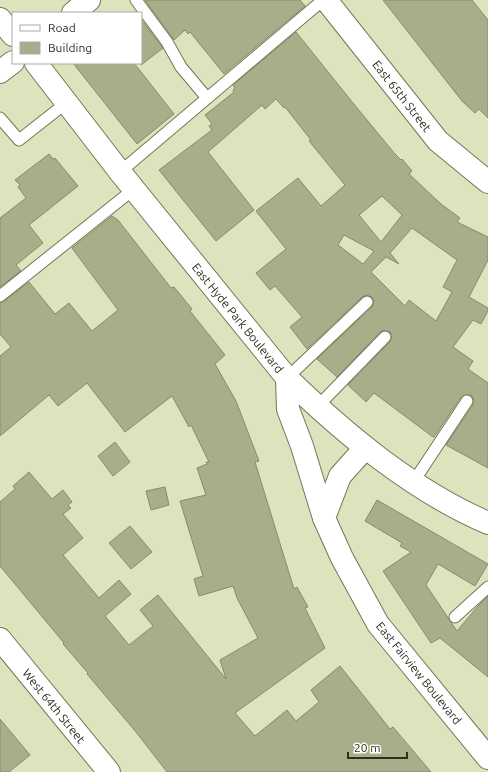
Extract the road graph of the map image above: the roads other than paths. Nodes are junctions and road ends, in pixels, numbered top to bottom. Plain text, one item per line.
1 (136, 0) edge
2 (324, 0) edge
3 (0, 19) edge
4 (12, 34) edge
5 (12, 63) edge
6 (37, 64) edge
7 (0, 72) edge
8 (207, 98) junction
9 (66, 103) junction
10 (0, 118) edge
11 (120, 172) junction
12 (488, 182) edge
13 (134, 189) junction
14 (0, 296) edge
15 (366, 302) dead end
16 (385, 337) dead end
17 (287, 378) junction
18 (467, 401) dead end
19 (317, 407) junction
20 (365, 448) junction
21 (414, 481) junction
22 (324, 518) junction
23 (488, 523) edge
24 (488, 587) edge
25 (454, 617) dead end
26 (0, 639) edge
27 (488, 758) edge
28 (108, 772) edge

1 - 8 lane
2 - 8 lane
2 - 12 street, East 65th Street
3 - 4 street
5 - 7 street
6 - 9 street, East Hyde Park Boulevard
8 - 11 lane
9 - 10 lane
9 - 11 street, East Hyde Park Boulevard
11 - 13 street, East Hyde Park Boulevard
13 - 14 lane
13 - 17 street, East Hyde Park Boulevard
15 - 17 lane
16 - 19 lane
17 - 19 street, East Hyde Park Boulevard
17 - 22 street, East Fairview Boulevard
18 - 21 lane
19 - 20 street, East Hyde Park Boulevard
20 - 21 street, East Hyde Park Boulevard
20 - 22 street
21 - 23 street, East Hyde Park Boulevard
22 - 27 street, East Fairview Boulevard
24 - 25 lane
26 - 28 street, West 64th Street

